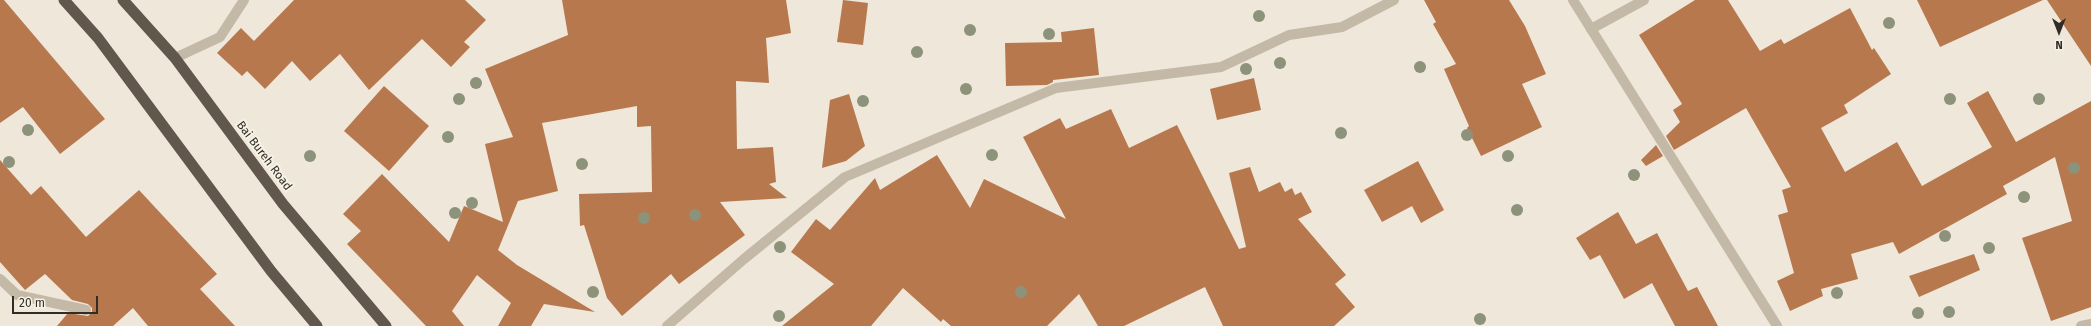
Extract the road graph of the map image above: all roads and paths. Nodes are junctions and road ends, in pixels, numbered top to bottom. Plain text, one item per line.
1 (64, 0) edge
2 (123, 0) edge
3 (244, 0) edge
4 (1394, 0) edge
5 (1573, 0) edge
6 (1644, 0) edge
7 (1591, 29) junction
8 (175, 58) junction
9 (0, 279) edge
10 (86, 310) dead end
11 (2091, 324) edge
12 (317, 326) edge
13 (386, 326) edge
14 (667, 326) edge
15 (1777, 326) edge
16 (2081, 326) edge

1 - 12 highway
2 - 8 highway, Bai Bureh Road
3 - 8 street
4 - 14 street
5 - 7 street
6 - 7 street
7 - 15 street
8 - 13 highway, Bai Bureh Road
9 - 10 street
11 - 16 street

